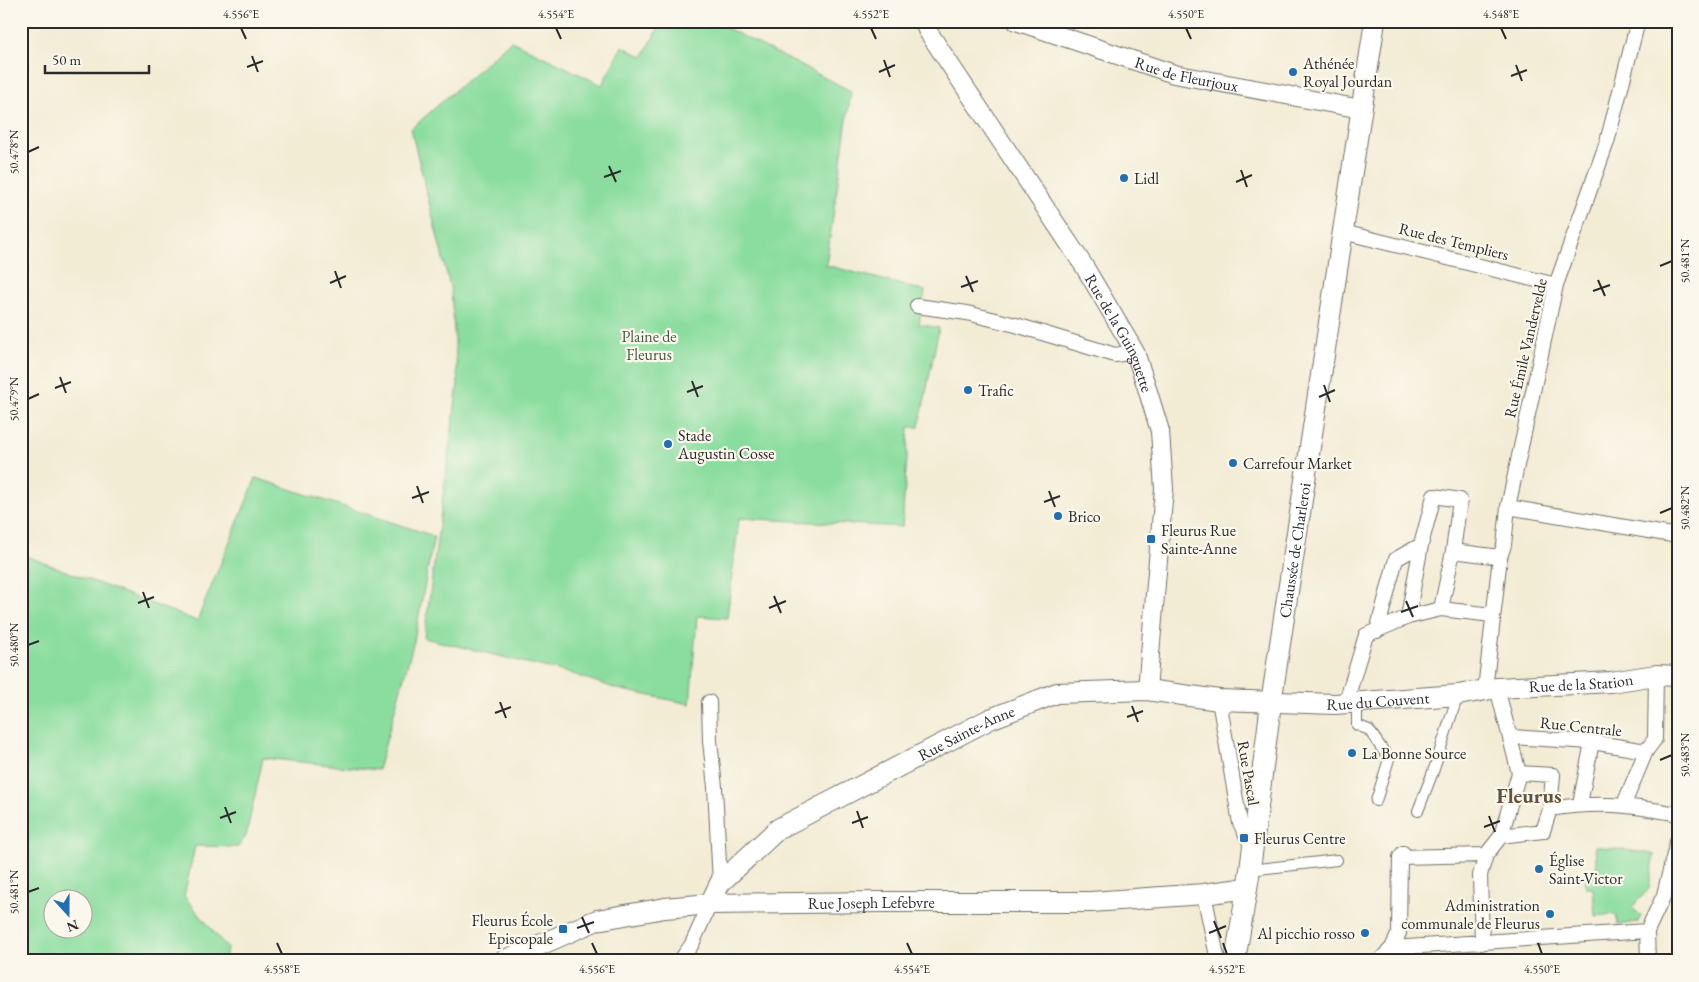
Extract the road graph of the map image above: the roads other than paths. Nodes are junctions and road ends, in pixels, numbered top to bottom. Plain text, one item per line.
1 (924, 21) edge
2 (1016, 21) edge
3 (1374, 21) edge
4 (1638, 21) edge
5 (1361, 108) junction
6 (1343, 232) junction
7 (1556, 285) junction
8 (917, 306) dead end
9 (1135, 352) junction
10 (1508, 508) junction
11 (1678, 536) edge
12 (1421, 545) junction
13 (1453, 551) junction
14 (1500, 557) junction
15 (1440, 609) junction
16 (1492, 615) junction
17 (1408, 617) junction
18 (1377, 631) junction
19 (1656, 676) junction
20 (1678, 676) edge
21 (1491, 689) junction
22 (1146, 690) junction
23 (1458, 695) junction
24 (1219, 700) junction
25 (709, 702) dead end
26 (1351, 702) junction
27 (1272, 703) junction
28 (1511, 737) junction
29 (1592, 742) junction
30 (1646, 751) junction
31 (1519, 773) junction
32 (1376, 801) dead end
33 (1580, 804) junction
34 (1624, 804) junction
35 (1550, 809) junction
36 (1418, 811) dead end
37 (1678, 814) edge
38 (1501, 836) junction
39 (1678, 838) edge
40 (1253, 849) junction
41 (1486, 855) junction
42 (1337, 860) dead end
43 (1249, 879) junction
44 (720, 883) junction
45 (1204, 894) junction
46 (710, 904) junction
47 (1648, 931) junction
48 (1482, 943) junction
49 (1392, 948) junction
50 (503, 961) edge
51 (680, 961) edge
52 (1218, 961) edge
53 (1235, 961) edge
54 (1383, 961) edge
55 (1648, 961) edge

1 - 9 street, Rue de la Guinguette
2 - 5 street, Rue de Fleurjoux
3 - 5 main road, Chaussée de Charleroi
4 - 7 street, Rue Émile Vandervelde
5 - 6 main road, Chaussée de Charleroi
6 - 7 street, Rue des Templiers
6 - 27 main road, Chaussée de Charleroi
7 - 10 street, Rue Émile Vandervelde
8 - 9 street
9 - 22 street, Rue de la Guinguette
10 - 11 street
10 - 14 street, Rue Émile Vandervelde
12 - 13 street
12 - 17 street
12 - 18 street
13 - 14 street
13 - 15 street
14 - 16 street, Rue Émile Vandervelde
15 - 16 street
15 - 17 street
16 - 21 street, Rue Émile Vandervelde
17 - 18 street
18 - 26 street
19 - 20 main road, Rue de la Station
19 - 21 main road, Rue de la Station
19 - 30 street
21 - 23 main road, Rue du Couvent
21 - 28 street
22 - 24 main road, Rue Sainte-Anne
22 - 44 main road, Rue Sainte-Anne
23 - 26 main road, Rue du Couvent
23 - 36 street
24 - 27 main road, Rue Sainte-Anne
24 - 40 street, Rue Pascal
25 - 44 street
26 - 27 main road, Rue du Couvent
26 - 32 street
27 - 40 main road, Chaussée de Charleroi
28 - 29 street, Rue Centrale
28 - 31 street
29 - 30 street, Rue Centrale
29 - 33 street
30 - 34 street
31 - 35 street
31 - 38 street
33 - 34 street
33 - 35 street
34 - 37 street
35 - 38 street
38 - 41 street
39 - 47 street
40 - 43 main road, Chaussée de Charleroi
41 - 48 street
41 - 49 street
42 - 43 street
43 - 45 main road, Rue Joseph Lefebvre
43 - 53 main road, Chaussée de Charleroi
44 - 46 main road, Rue Sainte-Anne
45 - 46 main road, Rue Joseph Lefebvre
45 - 52 street
46 - 50 main road, Rue Joseph Lefebvre
46 - 51 street
47 - 48 street
47 - 55 street
48 - 49 street
49 - 54 street

